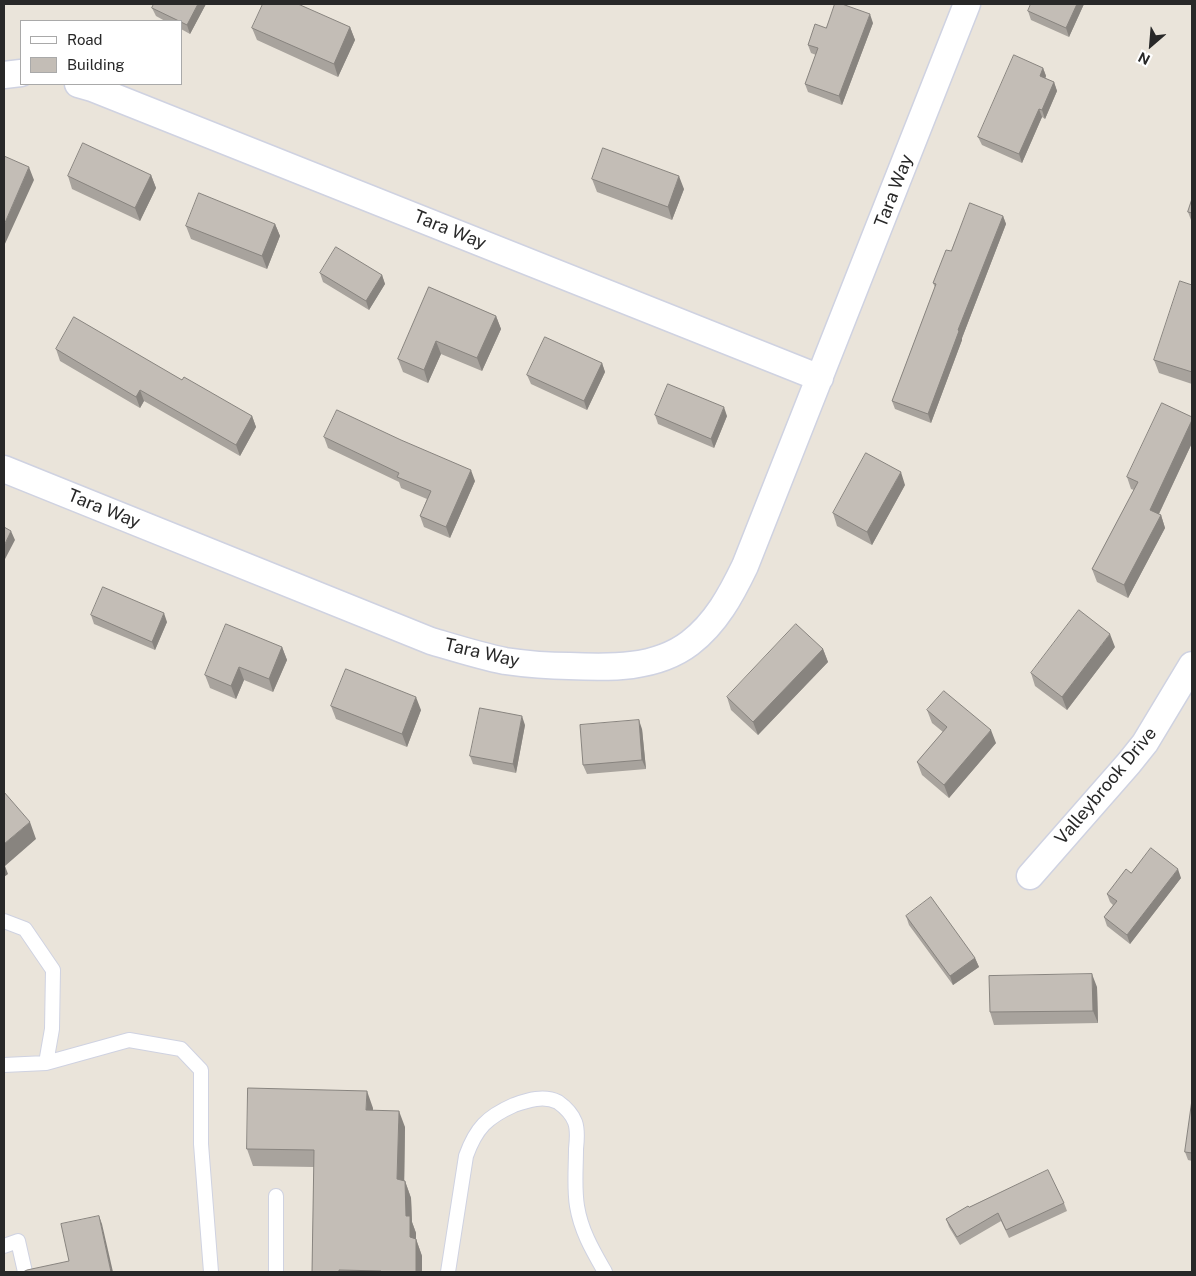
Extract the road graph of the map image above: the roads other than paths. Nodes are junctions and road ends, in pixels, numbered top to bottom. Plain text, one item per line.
1 (967, 4) edge
2 (20, 73) edge
3 (4, 75) edge
4 (81, 85) edge
5 (820, 378) junction
6 (4, 469) edge
7 (1192, 666) edge
8 (1030, 876) dead end
9 (4, 920) edge
10 (46, 1063) junction
11 (4, 1065) edge
12 (276, 1196) dead end
13 (4, 1246) edge
14 (25, 1272) edge
15 (211, 1272) edge
16 (276, 1272) edge
17 (448, 1272) edge
18 (606, 1272) edge

1 - 5 street, Tara Way
2 - 3 street
4 - 5 street, Tara Way
5 - 6 street, Tara Way
7 - 8 street, Valleybrook Drive
9 - 10 lane
10 - 11 lane
10 - 15 lane
12 - 16 lane
13 - 14 lane
17 - 18 lane

